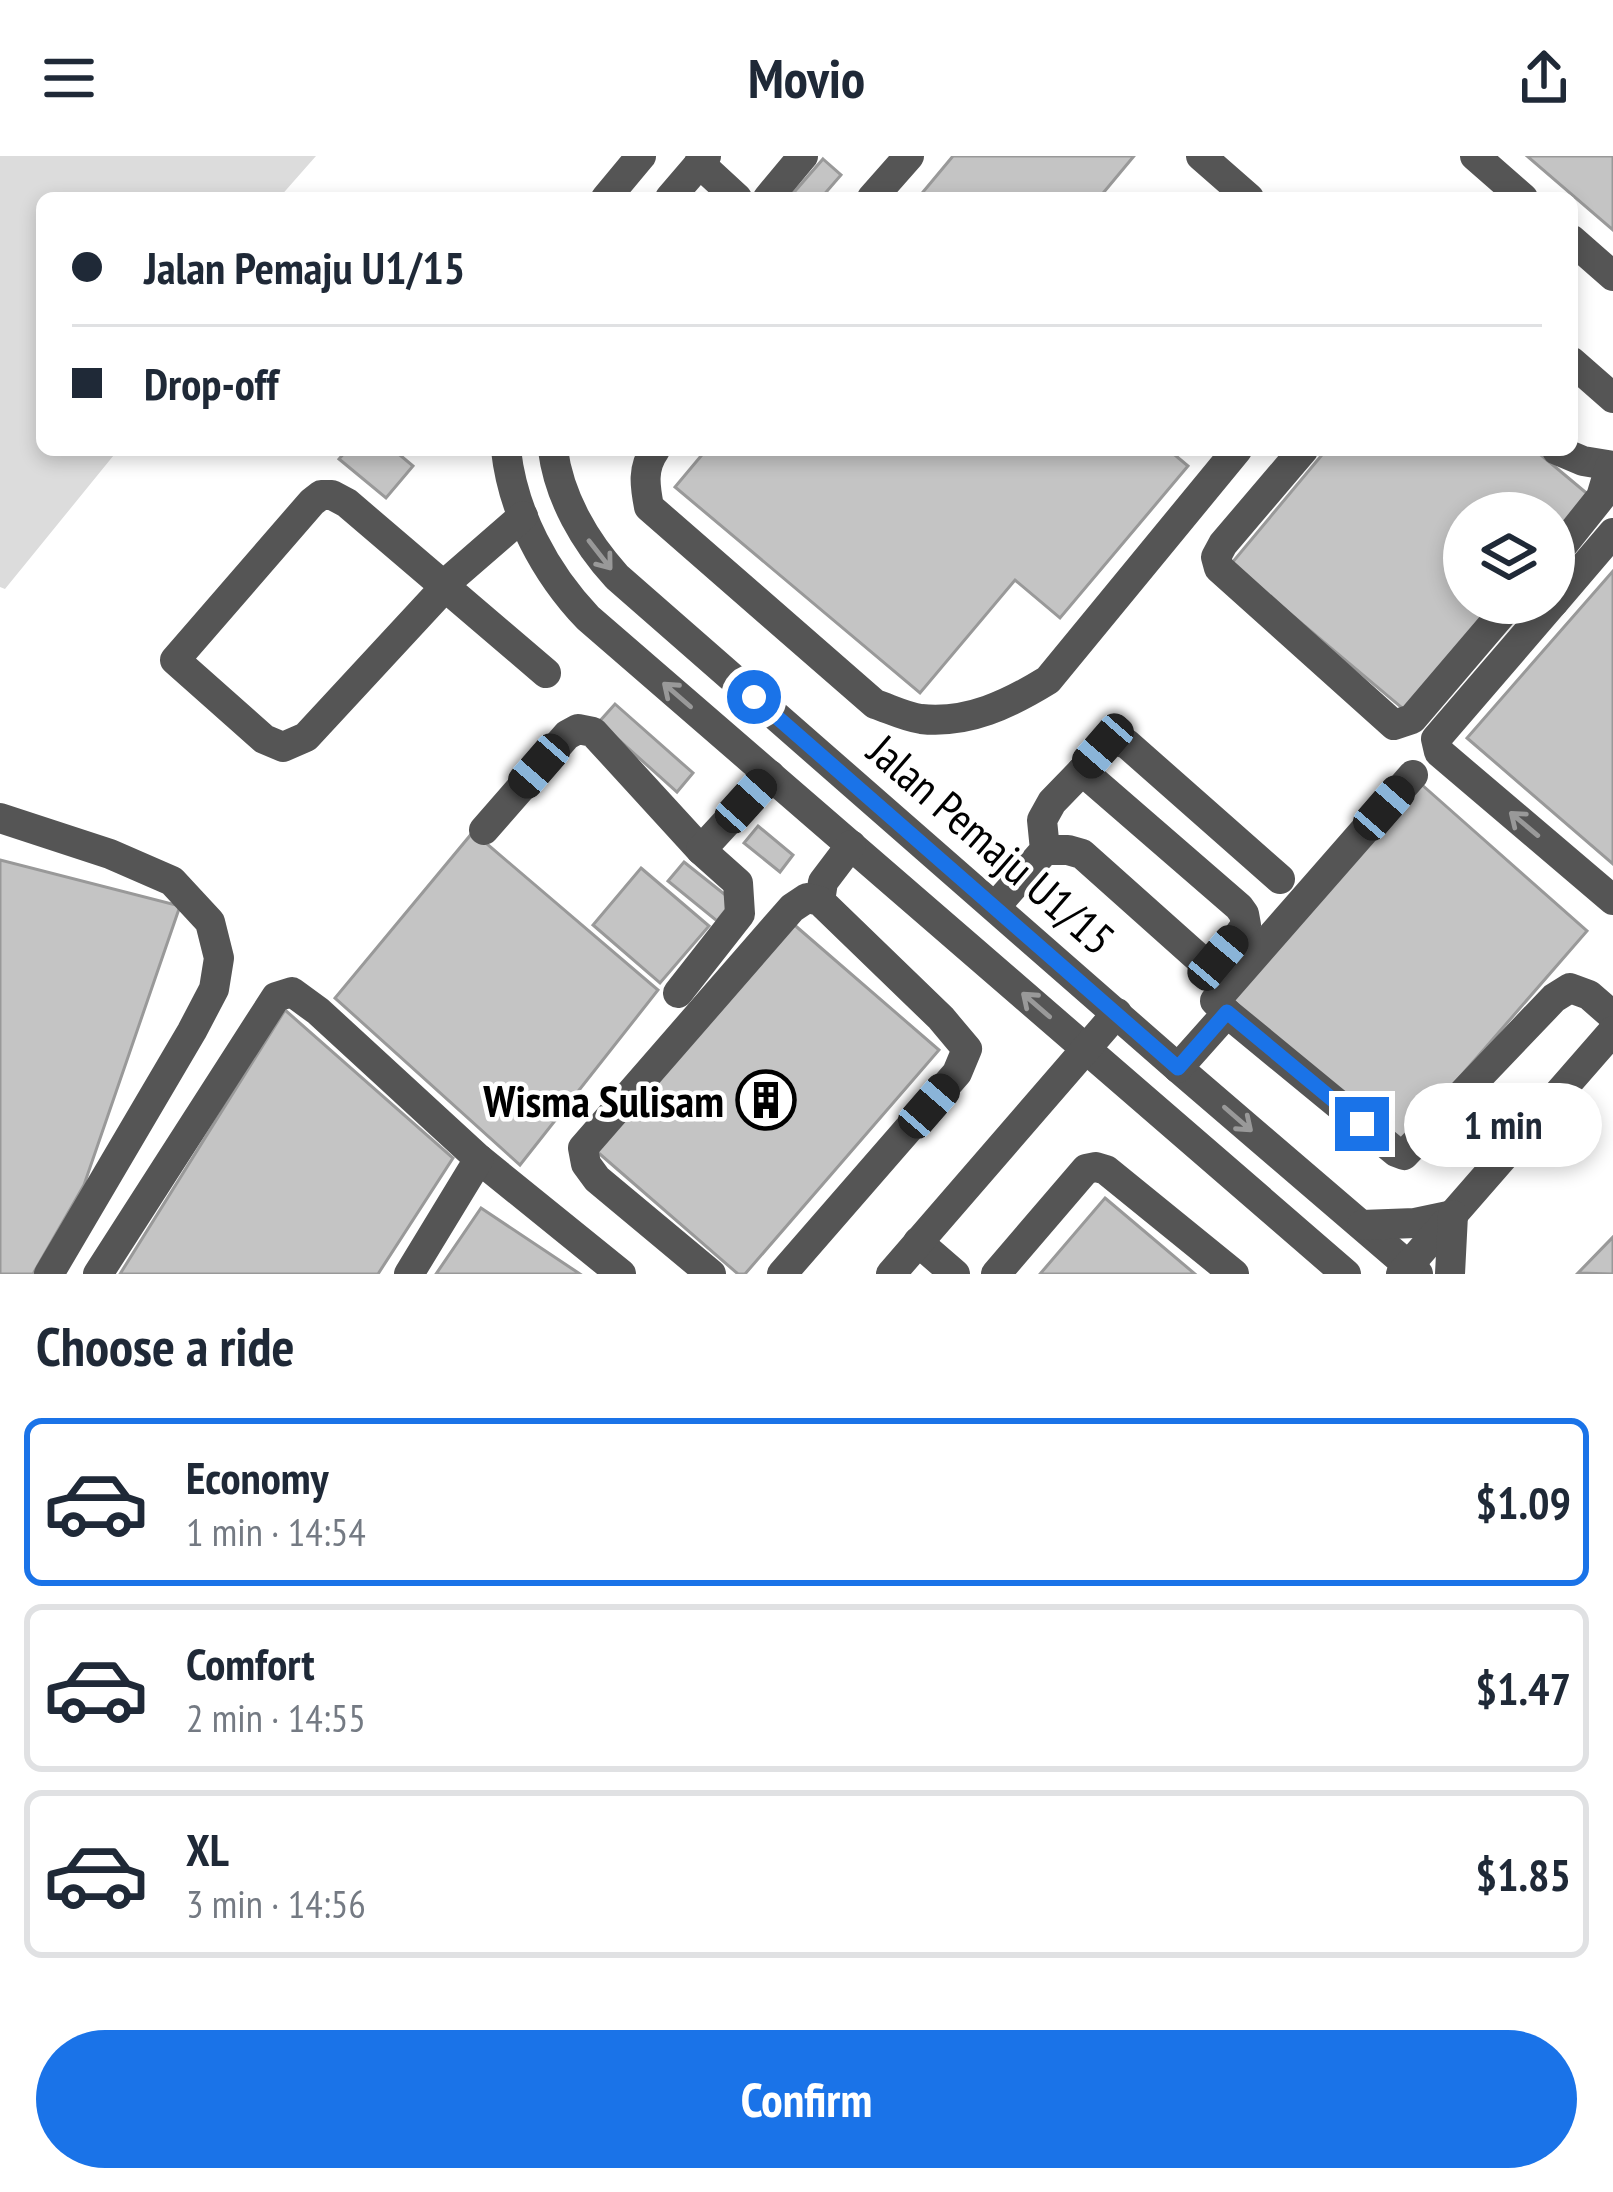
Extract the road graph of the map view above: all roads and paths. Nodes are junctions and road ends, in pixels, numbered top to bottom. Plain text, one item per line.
1 (641, 156) edge
2 (803, 156) edge
3 (909, 156) edge
4 (1201, 156) edge
5 (1475, 156) edge
6 (702, 160) edge
7 (611, 192) edge
8 (675, 192) edge
9 (731, 192) edge
10 (773, 192) edge
11 (877, 192) edge
12 (1242, 192) edge
13 (1516, 192) edge
14 (1578, 245) edge
15 (1613, 276) edge
16 (1578, 367) edge
17 (1613, 398) edge
18 (508, 456) edge
19 (555, 456) edge
20 (650, 456) edge
21 (1232, 456) edge
22 (1298, 456) edge
23 (1571, 456) edge
24 (1611, 466) edge
25 (523, 516) junction
26 (1575, 530) edge
27 (1613, 533) edge
28 (1575, 577) edge
29 (445, 587) junction
30 (1493, 624) edge
31 (1534, 624) edge
32 (546, 673) dead end
33 (1082, 771) junction
34 (770, 775) junction
35 (1413, 775) dead end
36 (0, 818) edge
37 (484, 830) dead end
38 (851, 845) junction
39 (701, 850) junction
40 (1046, 850) junction
41 (1280, 879) dead end
42 (1613, 900) edge
43 (820, 901) junction
44 (995, 907) junction
45 (678, 993) dead end
46 (1227, 1012) junction
47 (1117, 1013) junction
48 (1613, 1016) edge
49 (1613, 1030) edge
50 (1086, 1048) junction
51 (1178, 1068) junction
52 (479, 1159) junction
53 (1453, 1215) junction
54 (1361, 1225) junction
55 (918, 1243) junction
56 (1409, 1271) edge
57 (49, 1274) edge
58 (98, 1274) edge
59 (409, 1274) edge
60 (621, 1274) edge
61 (711, 1274) edge
62 (782, 1274) edge
63 (891, 1274) edge
64 (955, 1274) edge
65 (996, 1274) edge
66 (1234, 1274) edge
67 (1346, 1274) edge
68 (1450, 1274) edge

1 - 7 street
2 - 10 street
3 - 11 street
4 - 12 street
5 - 13 street
6 - 8 street
6 - 9 street
14 - 15 street
16 - 17 street
18 - 25 street, Jalan Pemaju U1/15
19 -> 44 street, Jalan Pemaju U1/15
20 - 21 street
22 - 30 street
23 - 24 street
24 - 26 street
25 - 29 street
34 -> 25 street, Jalan Pemaju U1/15
27 - 28 street
29 - 29 street
29 - 32 street
42 -> 31 street
33 - 40 street
33 - 40 street
33 - 41 street
34 - 38 street, Jalan Pemaju U1/15
34 - 39 street
35 - 46 street
36 - 57 street
37 - 39 street
38 - 43 street
50 -> 38 street, Jalan Pemaju U1/15
39 - 45 street
40 - 44 street
43 - 61 street
43 - 62 street
44 - 47 street, Jalan Pemaju U1/15
46 - 48 street
46 - 51 street
47 - 50 street
47 - 51 street, Jalan Pemaju U1/15
49 - 53 street
50 - 55 street
50 - 67 street, Jalan Pemaju U1/15
51 -> 54 street, Jalan Pemaju U1/15
52 - 58 street
52 - 59 street
52 - 60 street
53 - 54 street
53 - 56 street
53 - 68 street
54 - 56 street, Jalan Pemaju U1/15
55 - 63 street
55 - 64 street
65 - 66 street

